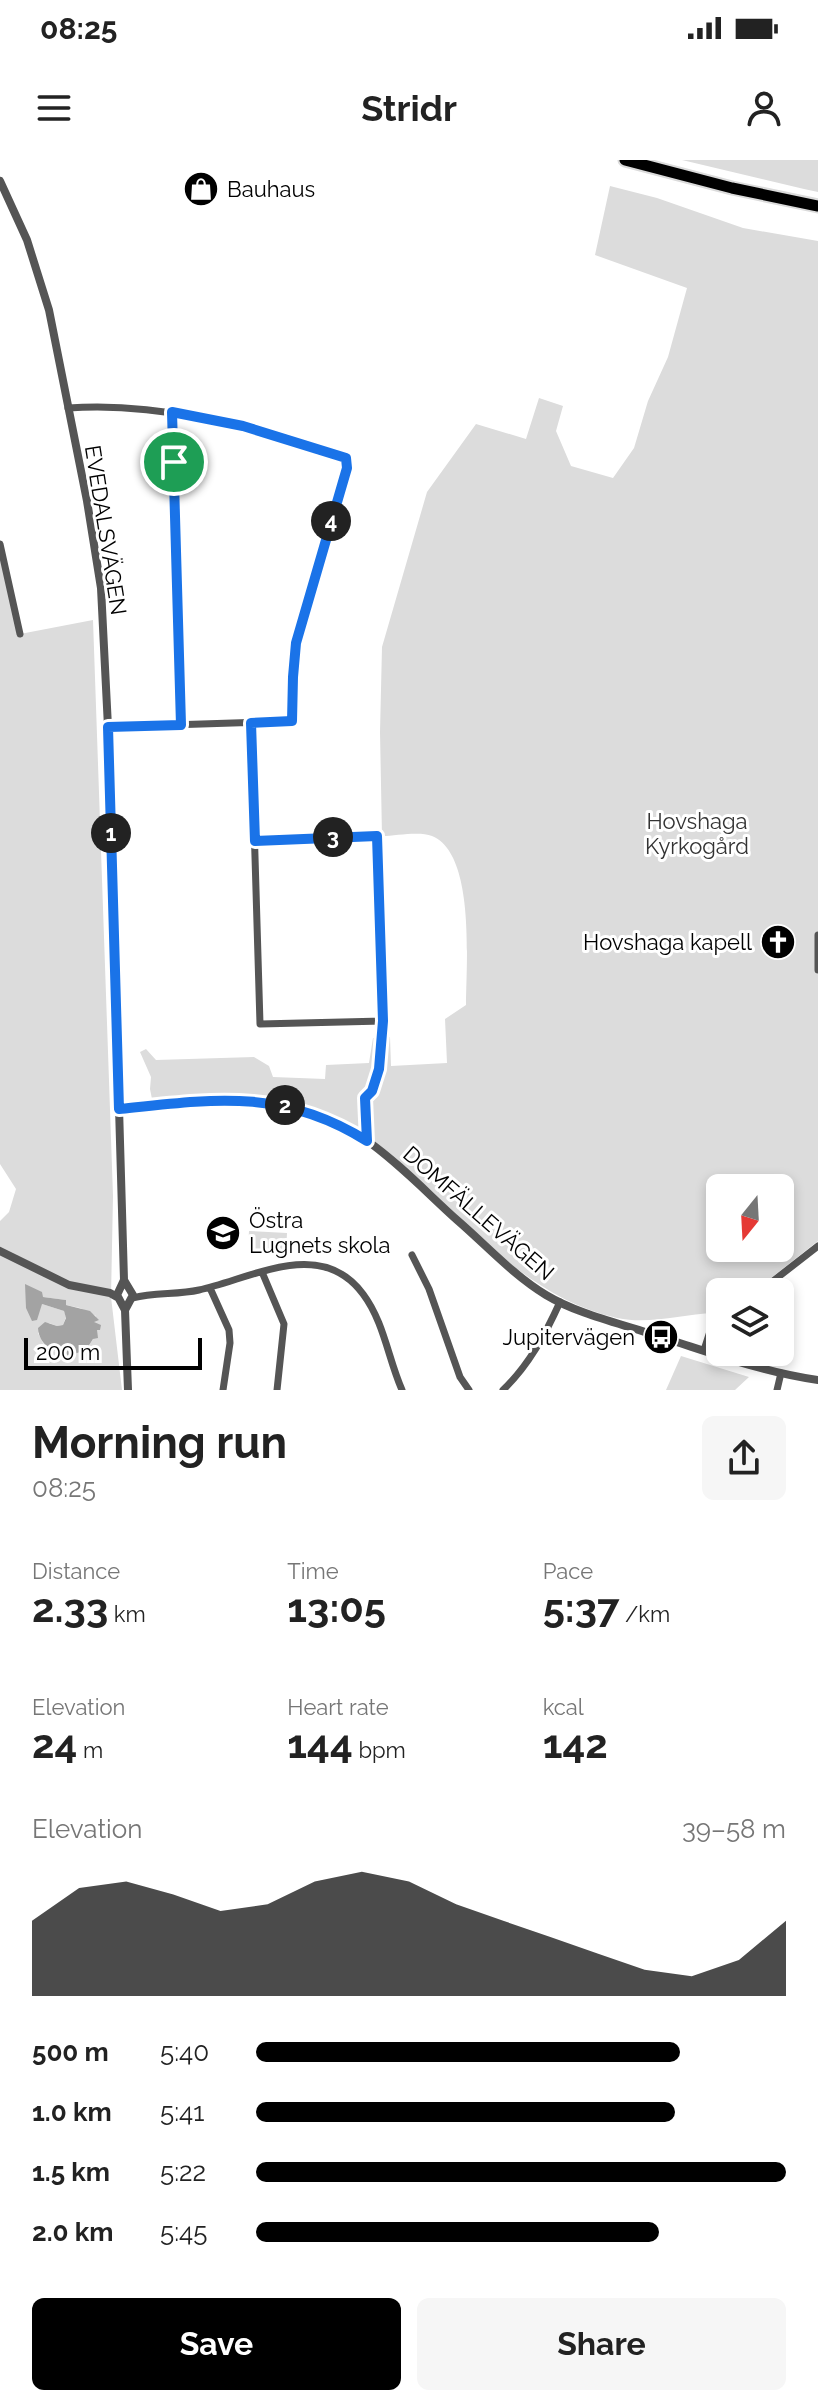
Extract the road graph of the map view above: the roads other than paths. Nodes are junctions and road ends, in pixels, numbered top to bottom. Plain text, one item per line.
1 (625, 160) edge
2 (646, 160) edge
3 (0, 181) edge
4 (818, 203) edge
5 (68, 408) junction
6 (172, 412) junction
7 (0, 544) edge
8 (20, 634) dead end
9 (251, 723) junction
10 (181, 725) junction
11 (108, 727) junction
12 (255, 841) junction
13 (818, 935) edge
14 (818, 970) edge
15 (383, 1021) junction
16 (119, 1109) junction
17 (367, 1141) junction
18 (818, 1246) edge
19 (0, 1251) edge
20 (412, 1255) dead end
21 (262, 1272) junction
22 (777, 1278) edge
23 (210, 1288) junction
24 (124, 1295) junction
25 (560, 1302) junction
26 (706, 1344) edge
27 (704, 1350) junction
28 (781, 1373) junction
29 (818, 1380) edge
30 (128, 1390) edge
31 (223, 1390) edge
32 (277, 1390) edge
33 (402, 1390) edge
34 (469, 1390) edge
35 (503, 1390) edge
36 (777, 1390) edge

1 - 4 highway
2 - 4 highway
3 - 5 street, EVEDALSVÄGEN
5 - 6 street
5 - 11 street, EVEDALSVÄGEN
6 - 9 street
6 - 10 street
7 - 8 street
9 - 10 street
9 - 12 street
10 - 11 street
11 - 16 street, EVEDALSVÄGEN
12 - 15 street
12 - 15 street
13 - 14 street
15 - 17 street
16 - 17 street, DOMFÄLLEVÄGEN
16 - 24 street, EVEDALSVÄGEN
17 - 25 street, DOMFÄLLEVÄGEN
18 - 22 street
19 - 24 street
20 - 34 street
21 - 23 street
21 - 32 street
21 - 33 street
23 - 24 street
23 - 31 street
24 - 30 street, EVEDALSVÄGEN
25 - 27 street, DOMFÄLLEVÄGEN
25 - 35 street
26 - 27 street
27 - 28 street, DOMFÄLLEVÄGEN
28 - 29 street, DOMFÄLLEVÄGEN
28 - 36 street

